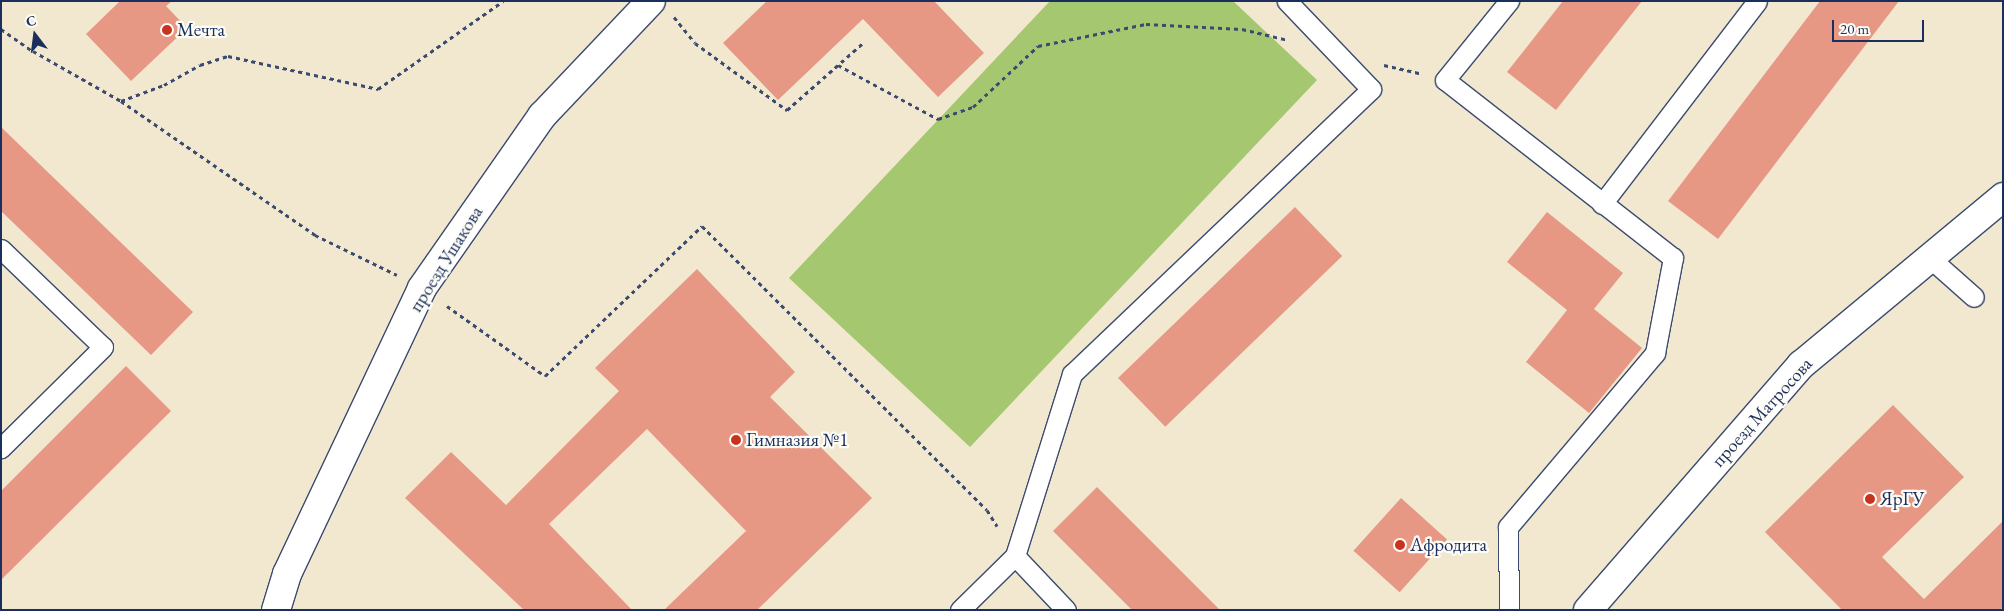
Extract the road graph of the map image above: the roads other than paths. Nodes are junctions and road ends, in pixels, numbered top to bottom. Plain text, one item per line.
1 (1287, 1) edge
2 (1509, 1) edge
3 (1757, 1) edge
4 (662, 8) edge
5 (2003, 197) edge
6 (1602, 204) junction
7 (1, 249) edge
8 (1931, 259) junction
9 (1974, 297) dead end
10 (1, 448) edge
11 (1015, 556) junction
12 (276, 610) edge
13 (960, 610) edge
14 (1066, 610) edge
15 (1509, 610) edge
16 (1588, 610) edge

1 - 11 lane
2 - 6 lane
3 - 6 lane
4 - 12 street, проезд Ушакова
5 - 8 street, проезд Матросова
6 - 15 lane
7 - 10 lane
8 - 9 lane
8 - 16 street, проезд Матросова
11 - 13 lane
11 - 14 lane

